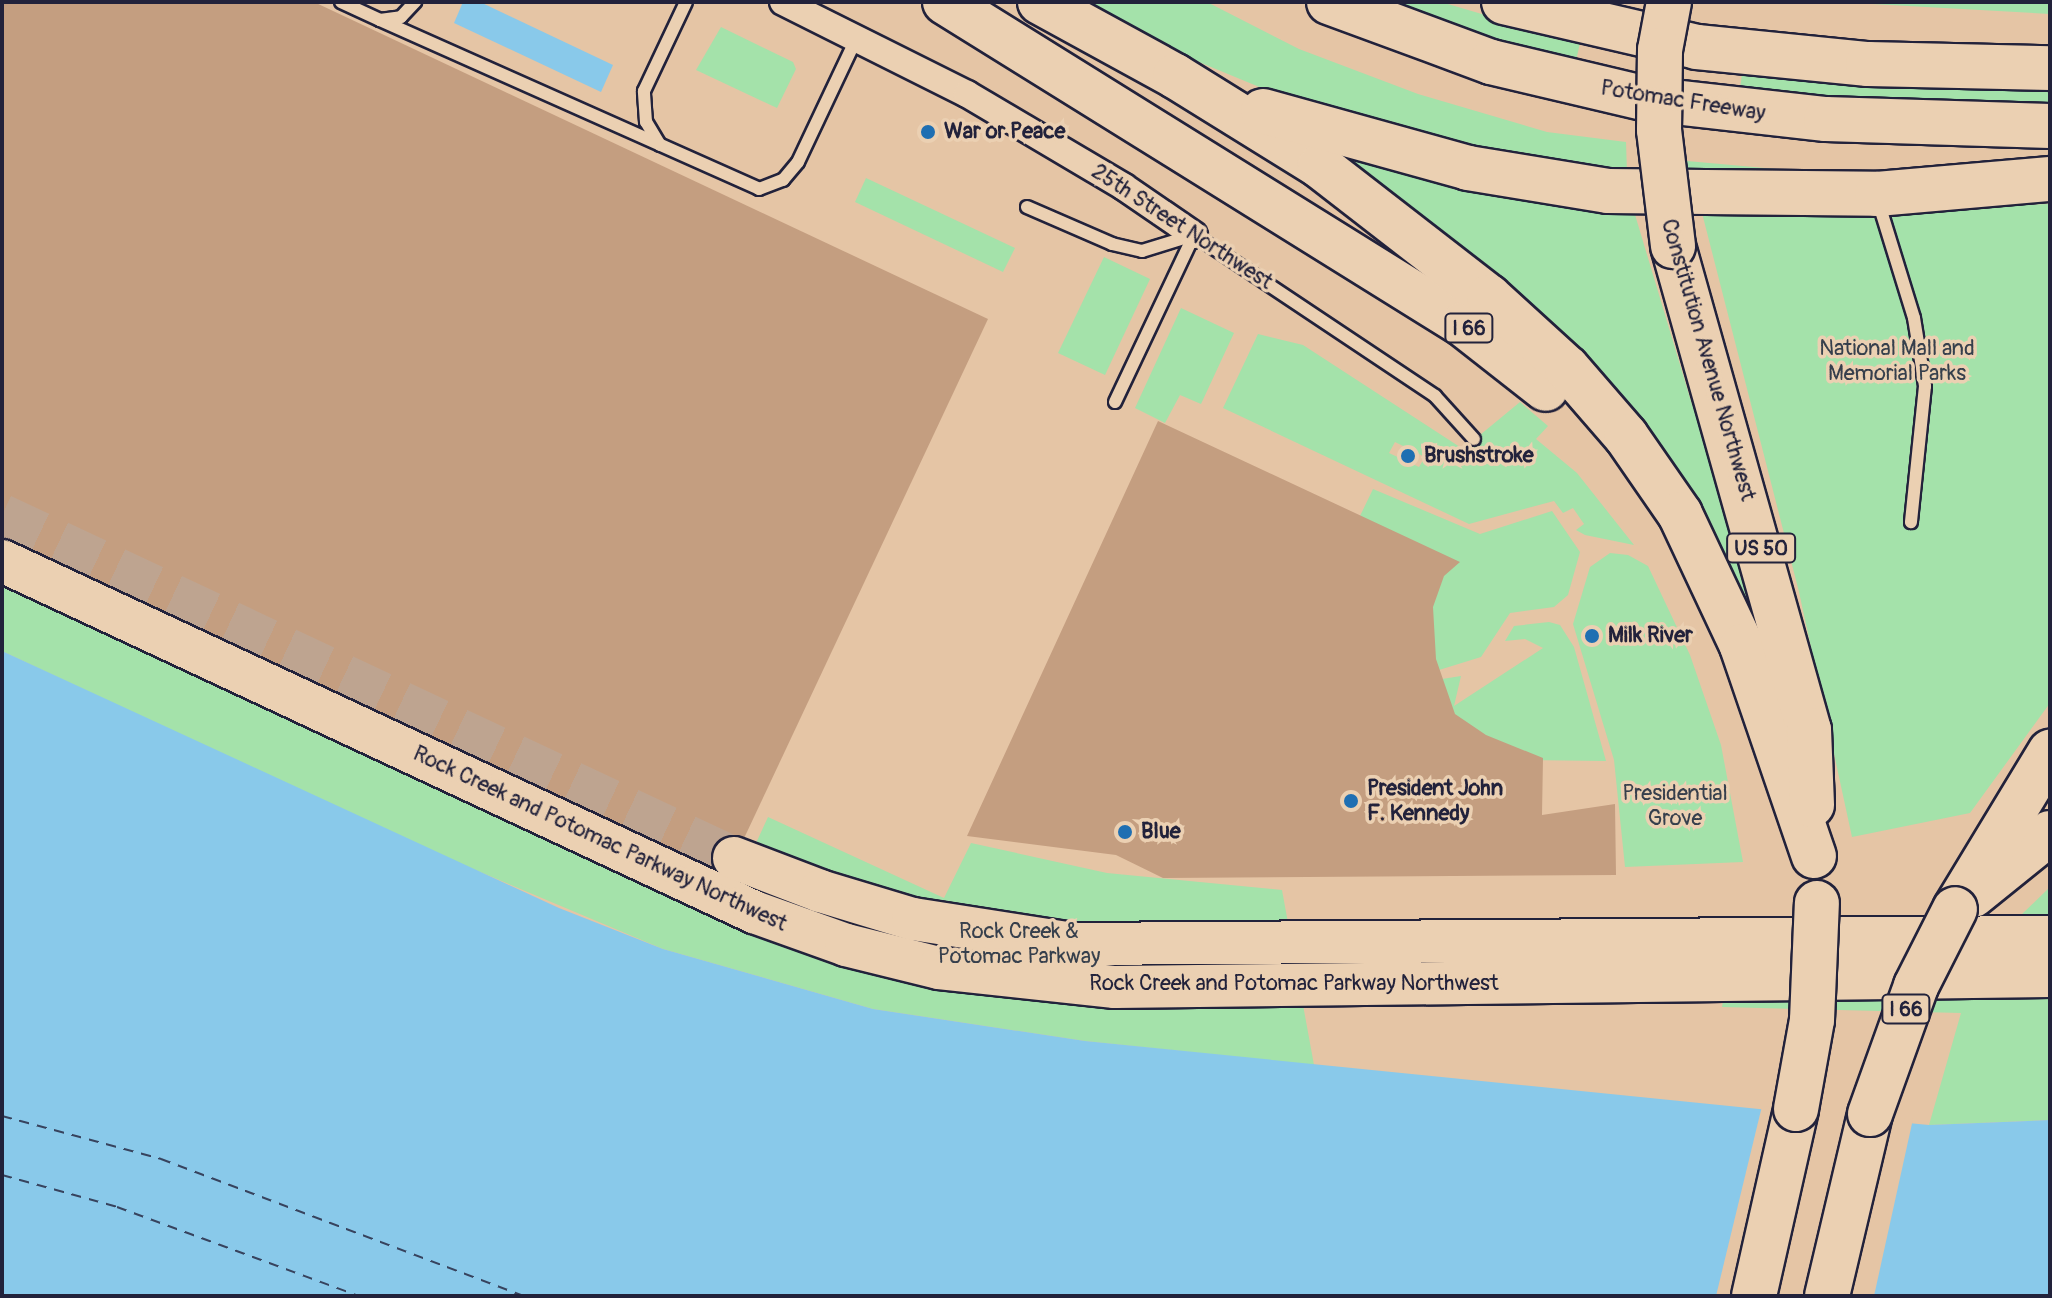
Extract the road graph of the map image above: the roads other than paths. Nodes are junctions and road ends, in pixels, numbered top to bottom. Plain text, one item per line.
1 (341, 2) edge
2 (415, 2) edge
3 (686, 2) edge
4 (783, 2) edge
5 (945, 2) edge
6 (1040, 2) edge
7 (1329, 2) edge
8 (1504, 2) edge
9 (1669, 2) edge
10 (380, 20) junction
11 (857, 37) junction
12 (2050, 68) edge
13 (1175, 76) junction
14 (2050, 126) edge
15 (660, 145) junction
16 (2050, 179) edge
17 (1877, 194) junction
18 (1027, 207) dead end
19 (1194, 235) junction
20 (1115, 402) dead end
21 (1474, 439) dead end
22 (1911, 522) dead end
23 (2, 561) edge
24 (1724, 603) junction
25 (2050, 752) edge
26 (2050, 833) edge
27 (1814, 856) junction
28 (734, 858) tunnel mouth
29 (1955, 909) junction
30 (2050, 937) edge
31 (2050, 976) edge
32 (1754, 1296) edge
33 (1827, 1296) edge

1 - 10 lane
2 - 10 lane
3 - 15 lane
4 - 11 street, 25th Street Northwest
5 - 24 highway, I 66
6 - 13 highway
7 - 14 highway, Potomac Freeway
8 - 12 highway
9 - 27 highway, Constitution Avenue Northwest / US 50, bridge
10 - 15 lane
11 - 15 lane
11 - 19 street, 25th Street Northwest
13 - 17 highway
13 - 24 highway
16 - 17 highway
17 - 22 lane
18 - 19 lane
19 - 20 lane
19 - 21 lane, 25th Street Northwest
23 - 31 main road, Rock Creek and Potomac Parkway Northwest
24 - 27 highway, I 66
25 - 29 highway, I 66
26 - 29 highway
27 - 32 highway, I 66, bridge
28 - 30 main road, Rock Creek and Potomac Parkway Northwest
29 - 33 highway, I 66, bridge

